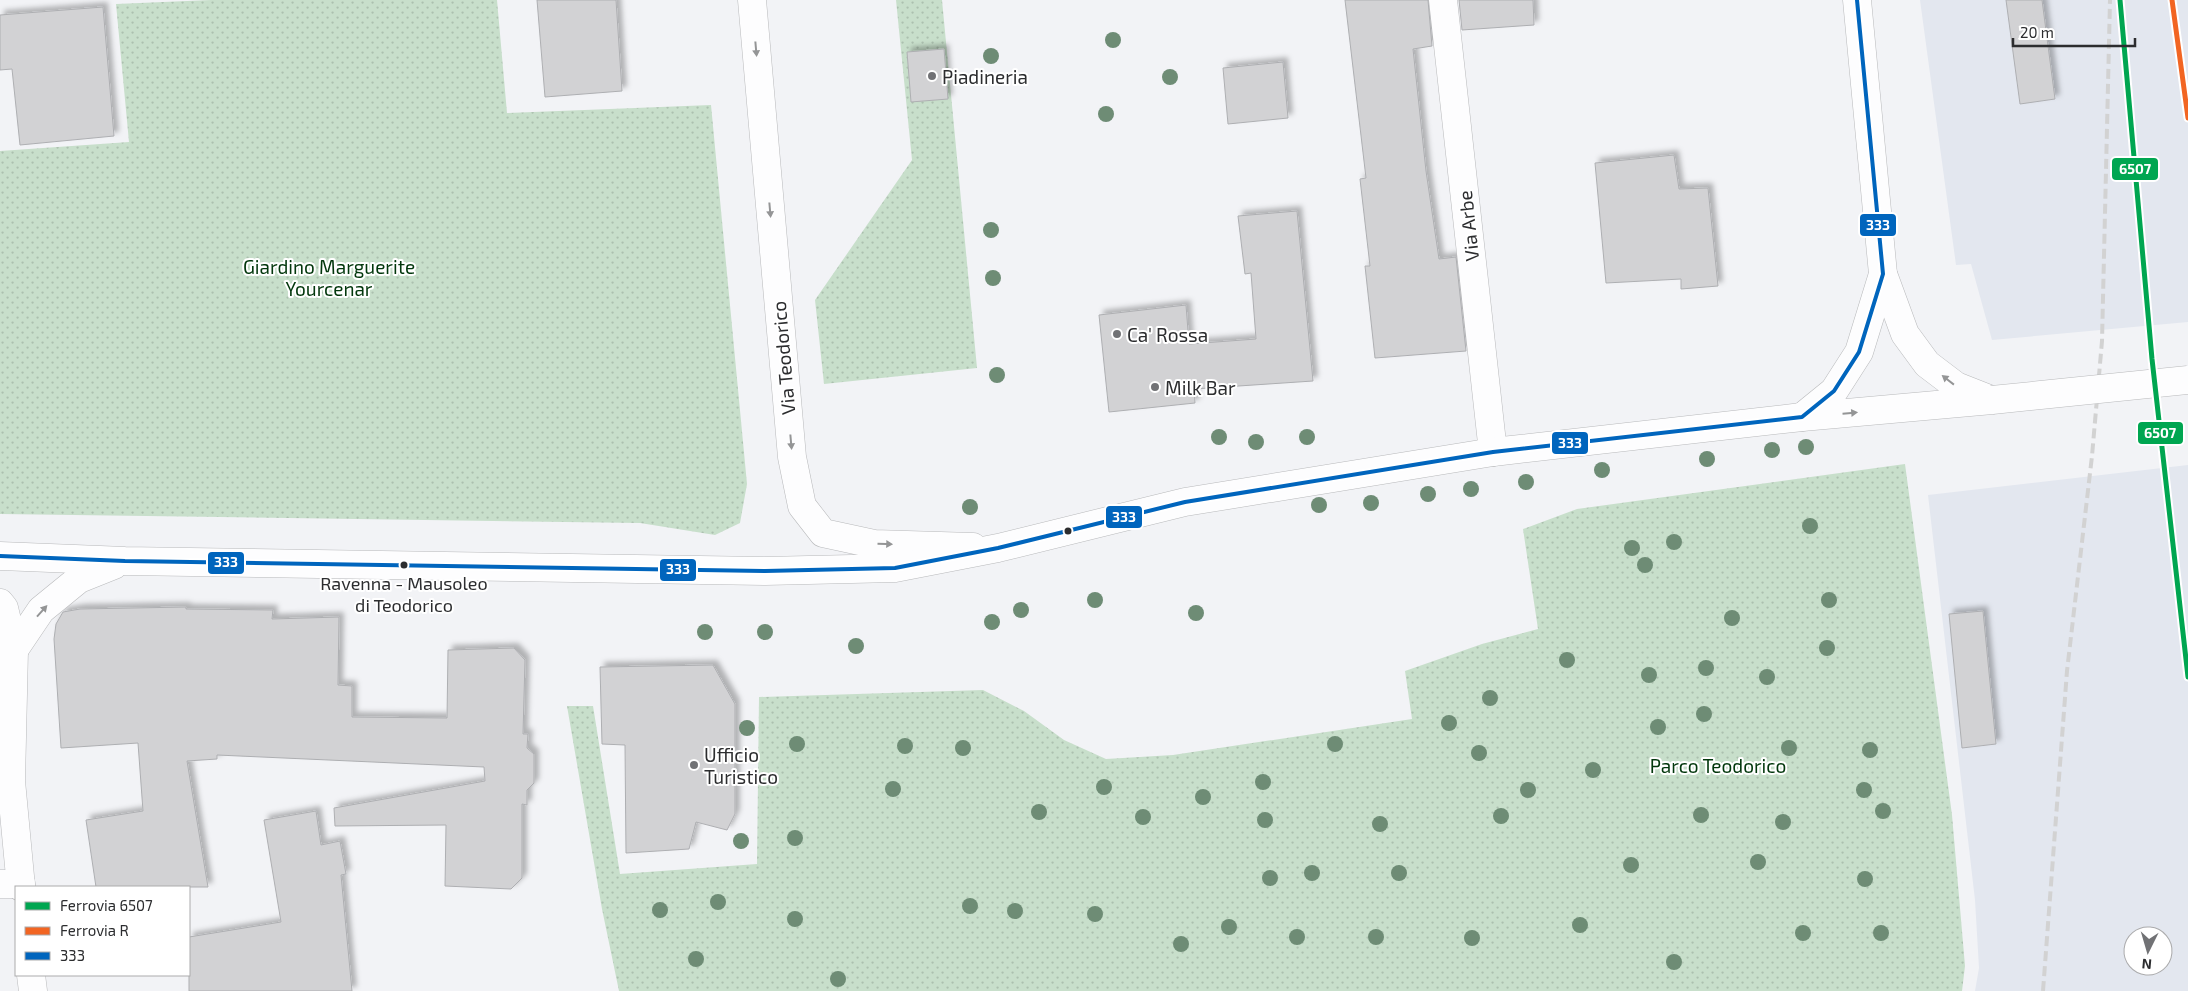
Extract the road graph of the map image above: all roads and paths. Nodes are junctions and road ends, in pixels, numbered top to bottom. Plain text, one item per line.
1 (752, 0) edge
2 (1443, 0) edge
3 (1857, 0) edge
4 (1882, 274) junction
5 (2188, 380) edge
6 (1992, 400) junction
7 (1802, 417) junction
8 (1493, 452) junction
9 (998, 548) junction
10 (0, 556) edge
11 (124, 561) junction
12 (0, 603) edge
13 (14, 650) junction
14 (14, 885) edge
15 (31, 976) edge
16 (33, 991) edge

1 -> 9 street, Via Teodorico
2 - 8 street, Via Arbe
3 - 4 street
6 -> 4 street
4 - 7 street
5 - 6 street, bridge
7 -> 6 street
7 - 8 street
8 - 9 street
9 - 11 street
10 - 11 street
13 -> 11 street
12 - 13 street
13 - 14 street
15 - 16 street

